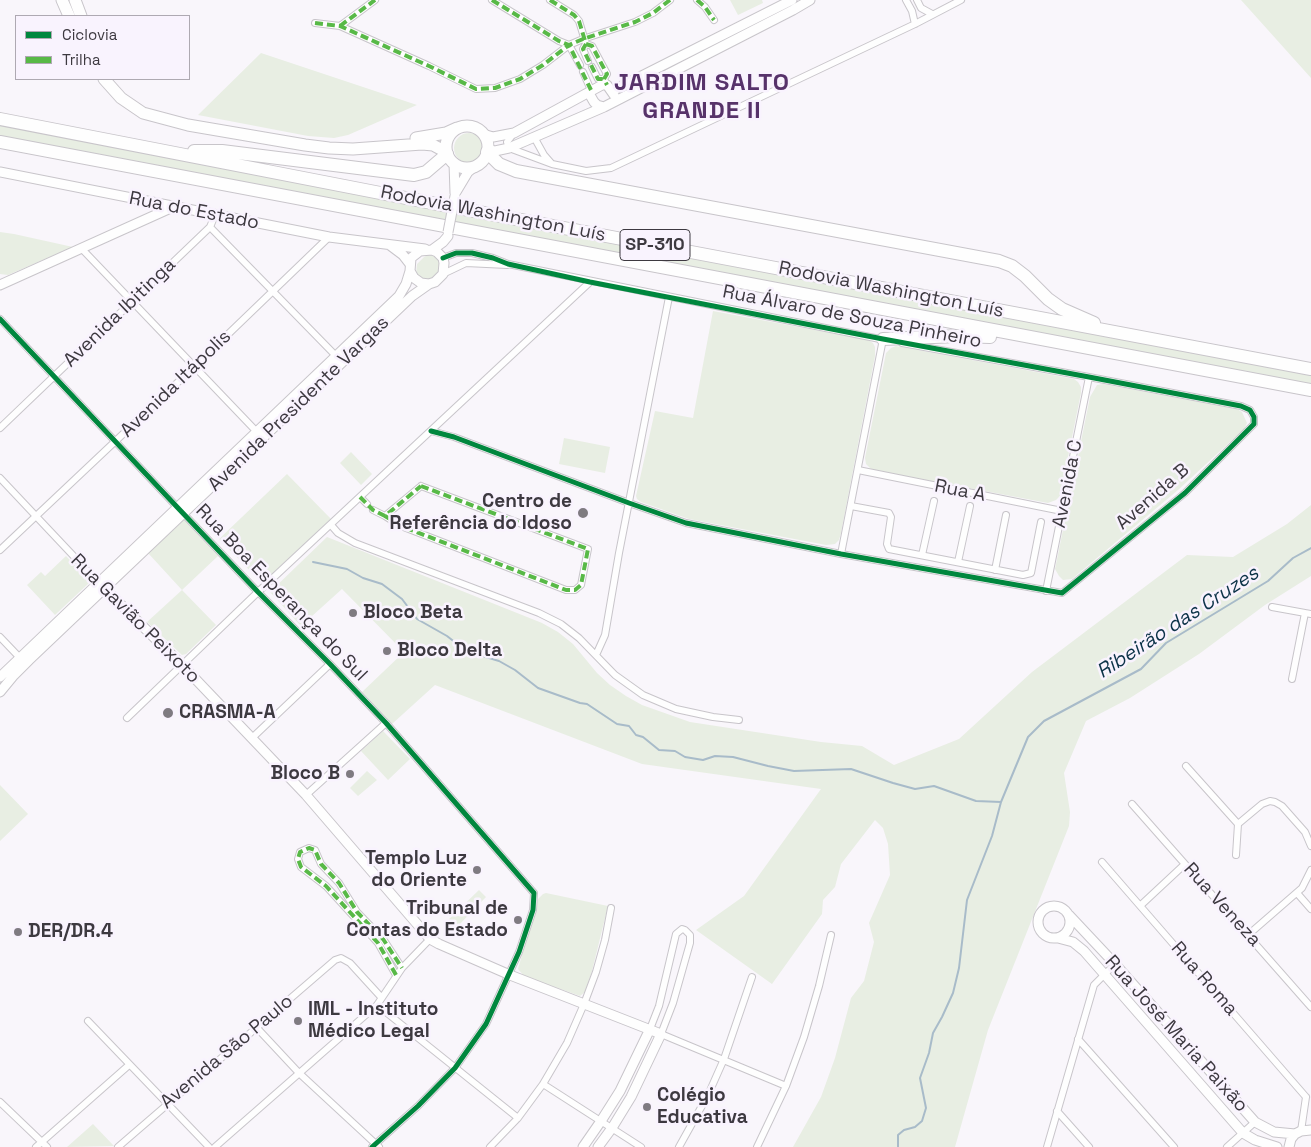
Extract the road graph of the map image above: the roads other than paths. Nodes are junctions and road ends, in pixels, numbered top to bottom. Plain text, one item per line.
1 (62, 0) edge
2 (75, 0) edge
3 (375, 0) edge
4 (492, 0) edge
5 (550, 0) edge
6 (670, 0) edge
7 (697, 0) edge
8 (792, 0) edge
9 (810, 0) edge
10 (906, 0) edge
11 (917, 0) edge
12 (961, 0) edge
13 (932, 14) junction
14 (69, 15) edge
15 (80, 15) edge
16 (714, 20) dead end
17 (315, 22) dead end
18 (915, 24) junction
19 (340, 26) junction
20 (585, 42) junction
21 (569, 45) junction
22 (700, 46) junction
23 (705, 55) junction
24 (588, 61) dead end
25 (592, 68) dead end
26 (105, 80) edge
27 (115, 80) edge
28 (608, 85) junction
29 (591, 90) junction
30 (616, 101) junction
31 (604, 107) junction
32 (0, 119) edge
33 (457, 128) junction
34 (514, 133) junction
35 (483, 134) junction
36 (534, 137) junction
37 (0, 142) edge
38 (509, 148) junction
39 (487, 150) junction
40 (170, 152) junction
41 (449, 156) junction
42 (478, 164) junction
43 (552, 164) junction
44 (0, 172) edge
45 (455, 194) junction
46 (174, 207) junction
47 (215, 215) junction
48 (210, 227) junction
49 (448, 234) junction
50 (329, 237) junction
51 (389, 245) junction
52 (82, 248) junction
53 (428, 249) junction
54 (442, 258) junction
55 (508, 264) junction
56 (410, 268) junction
57 (443, 274) junction
58 (0, 278) edge
59 (10, 280) junction
60 (590, 282) junction
61 (429, 284) junction
62 (0, 285) edge
63 (272, 292) junction
64 (669, 297) junction
65 (133, 301) junction
66 (0, 319) edge
67 (1114, 332) junction
68 (883, 340) junction
69 (1066, 345) junction
70 (340, 360) junction
71 (194, 367) junction
72 (1311, 369) edge
73 (54, 377) junction
74 (1089, 377) junction
75 (1311, 390) edge
76 (1254, 417) joint
77 (0, 428) edge
78 (431, 430) junction
79 (257, 432) junction
80 (115, 442) junction
81 (858, 470) junction
82 (0, 478) edge
83 (360, 497) junction
84 (934, 501) dead end
85 (629, 503) junction
86 (367, 504) dead end
87 (851, 506) junction
88 (970, 506) dead end
89 (373, 510) dead end
90 (181, 511) junction
91 (1062, 511) junction
92 (1006, 515) dead end
93 (36, 516) junction
94 (385, 516) junction
95 (1041, 522) dead end
96 (331, 525) junction
97 (0, 550) edge
98 (841, 554) junction
99 (922, 555) junction
100 (958, 562) junction
101 (995, 570) junction
102 (102, 586) junction
103 (1046, 591) junction
104 (258, 592) junction
105 (1272, 607) dead end
106 (1308, 614) edge
107 (0, 637) edge
108 (596, 656) junction
109 (22, 660) junction
110 (330, 664) junction
111 (182, 666) junction
112 (0, 677) edge
113 (1292, 679) dead end
114 (0, 692) edge
115 (127, 718) dead end
116 (739, 720) dead end
117 (386, 723) junction
118 (252, 738) junction
119 (1186, 766) dead end
120 (306, 795) junction
121 (1132, 804) dead end
122 (1238, 824) junction
123 (1311, 846) edge
124 (1236, 855) dead end
125 (1102, 862) dead end
126 (1185, 864) junction
127 (1311, 870) edge
128 (1297, 893) junction
129 (1141, 905) junction
130 (611, 908) dead end
131 (1311, 909) edge
132 (355, 914) junction
133 (1069, 915) junction
134 (831, 935) dead end
135 (1248, 935) junction
136 (1058, 938) junction
137 (430, 939) junction
138 (381, 941) junction
139 (1115, 964) junction
140 (402, 968) junction
141 (1104, 974) junction
142 (396, 975) junction
143 (510, 975) junction
144 (752, 977) dead end
145 (380, 997) junction
146 (584, 1004) junction
147 (377, 1005) junction
148 (1311, 1007) edge
149 (88, 1021) dead end
150 (257, 1028) junction
151 (650, 1029) junction
152 (661, 1034) junction
153 (1078, 1038) junction
154 (724, 1059) junction
155 (129, 1065) junction
156 (455, 1068) junction
157 (298, 1073) junction
158 (543, 1084) junction
159 (786, 1086) junction
160 (1308, 1097) edge
161 (0, 1102) edge
162 (168, 1103) junction
163 (1057, 1112) junction
164 (518, 1118) junction
165 (601, 1121) junction
166 (1255, 1122) junction
167 (612, 1128) junction
168 (1311, 1130) edge
169 (1298, 1132) junction
170 (1243, 1133) junction
171 (42, 1142) junction
172 (375, 1146) edge
173 (36, 1147) edge
174 (47, 1147) edge
175 (118, 1147) edge
176 (209, 1147) edge
177 (215, 1147) edge
178 (490, 1147) edge
179 (583, 1147) edge
180 (598, 1147) edge
181 (640, 1147) edge
182 (679, 1147) edge
183 (757, 1147) edge
184 (1047, 1147) edge
185 (1089, 1147) edge
186 (1174, 1147) edge
187 (1227, 1147) edge
188 (1277, 1147) edge
189 (1289, 1147) edge

1 - 14 highway
2 - 15 highway
3 - 19 street
4 - 21 street
5 - 20 street
6 - 20 street
7 - 16 street
8 - 22 street
9 - 23 street
10 - 18 street
11 - 13 street
12 - 13 street
13 - 18 street
17 - 19 street
18 - 43 street
19 - 21 street
20 - 21 street
20 - 24 street
20 - 28 street
21 - 29 street
22 - 23 street
22 - 28 street
23 - 30 street
25 - 28 street
26 - 41 highway
27 - 33 highway
28 - 29 street
28 - 30 street
29 - 31 street
29 - 34 street
30 - 31 street
31 - 36 street
32 - 40 highway, Rodovia Washington Luís / SP-310
33 - 35 highway
33 - 41 highway
34 - 35 street
34 - 38 street
35 - 39 highway
36 - 38 street
36 - 43 street
37 - 69 highway, Rodovia Washington Luís / SP-310
38 - 39 street
38 - 43 street
39 - 42 highway
39 - 67 highway
40 - 41 highway
40 - 67 highway, Rodovia Washington Luís / SP-310
41 - 42 highway
41 - 45 street
42 - 45 street
44 - 46 street, Rua do Estado
45 - 49 street, bridge
46 - 47 street, Rua do Estado
46 - 52 street
47 - 48 street, Avenida Ibitinga
47 - 50 street, Rua do Estado
48 - 63 street
48 - 65 street, Avenida Ibitinga
49 - 53 street
49 - 54 street
50 - 51 street, Rua do Estado
50 - 63 street, Avenida Itápolis
51 - 53 street, Rua do Estado
51 - 56 street
52 - 59 street
52 - 65 street
53 - 54 street
53 - 56 street
54 - 55 street, Rua Álvaro de Souza Pinheiro
54 - 57 street
55 - 57 street, Rua Álvaro de Souza Pinheiro
55 - 60 street, Rua Álvaro de Souza Pinheiro
56 - 61 street
56 - 70 street, Avenida Presidente Vargas
57 - 61 street
58 - 59 street
59 - 62 street
60 - 64 street, Rua Álvaro de Souza Pinheiro
60 - 78 street
61 - 70 street, Avenida Presidente Vargas
63 - 70 street
63 - 71 street, Avenida Itápolis
64 - 68 street, Rua Álvaro de Souza Pinheiro
64 - 85 street
65 - 71 street
65 - 73 street, Avenida Ibitinga
66 - 73 street, Rua Boa Esperança do Sul
67 - 72 highway, Rodovia Washington Luís / SP-310
68 - 69 highway
68 - 74 street, Rua Álvaro de Souza Pinheiro
68 - 81 street
69 - 75 highway, Rodovia Washington Luís / SP-310
70 - 79 street, Avenida Presidente Vargas
70 - 90 street, Avenida Presidente Vargas
71 - 79 street
71 - 80 street, Avenida Itápolis
73 - 77 street, Avenida Ibitinga
73 - 80 street, Rua Boa Esperança do Sul
74 - 76 street, Rua Álvaro de Souza Pinheiro
74 - 91 street, Avenida C
76 - 103 street, Avenida B
78 - 83 street
78 - 85 street
79 - 90 street, Avenida Presidente Vargas
80 - 90 street, Rua Boa Esperança do Sul
80 - 93 street, Avenida Itápolis
81 - 87 street
81 - 91 street, Rua A
82 - 93 street, Rua Gavião Peixoto
83 - 86 street
83 - 96 street
84 - 99 street
85 - 98 street
85 - 108 street
87 - 98 street
87 - 99 street
88 - 100 street
89 - 94 street
90 - 102 street, Avenida Presidente Vargas
90 - 104 street, Rua Boa Esperança do Sul
91 - 103 street, Avenida C
92 - 101 street
93 - 97 street, Avenida Itápolis
93 - 102 street, Rua Gavião Peixoto
94 - 94 street
95 - 101 street
96 - 104 street
96 - 108 street
98 - 103 street
99 - 100 street
100 - 101 street
102 - 109 street, Avenida Presidente Vargas
102 - 111 street, Rua Gavião Peixoto
104 - 110 street, Rua Boa Esperança do Sul
104 - 111 street
105 - 106 street
106 - 113 street
107 - 109 street
108 - 116 street
109 - 112 street, Avenida Presidente Vargas
109 - 114 street, Avenida Presidente Vargas
110 - 117 street, Rua Boa Esperança do Sul
110 - 118 street
111 - 115 street
111 - 118 street, Rua Gavião Peixoto
117 - 120 street
117 - 143 street, Rua Boa Esperança do Sul
118 - 120 street, Rua Gavião Peixoto
119 - 122 street
120 - 137 street, Rua Gavião Peixoto
121 - 126 street, Rua Veneza
122 - 123 street
122 - 124 street
125 - 129 street, Rua Roma
126 - 129 street
126 - 135 street, Rua Veneza
127 - 128 street
128 - 131 street
128 - 135 street
129 - 160 street, Rua Roma
130 - 146 street
132 - 132 street
132 - 138 street
133 - 136 street
133 - 136 street
133 - 139 street, Rua José Maria Paixão
134 - 159 street
135 - 148 street, Rua Veneza
136 - 141 street, Rua José Maria Paixão
137 - 140 street
137 - 143 street
138 - 140 street
138 - 142 street
139 - 141 street
139 - 166 street, Rua José Maria Paixão
140 - 142 street
141 - 153 street
141 - 170 street, Rua José Maria Paixão
142 - 145 street
143 - 146 street
143 - 156 street
144 - 154 street
145 - 147 street
145 - 150 street, Avenida São Paulo
146 - 151 street
146 - 158 street
147 - 156 street
147 - 157 street
149 - 155 street
150 - 157 street
150 - 162 street, Avenida São Paulo
151 - 152 street
151 - 152 street
151 - 165 street
152 - 154 street
152 - 167 street
153 - 163 street
153 - 186 street
154 - 159 street
154 - 182 street
155 - 162 street
155 - 171 street
156 - 164 street
156 - 172 street
157 - 172 street
157 - 177 street
158 - 164 street
158 - 165 street
159 - 183 street
160 - 169 street
161 - 171 street
162 - 175 street, Avenida São Paulo
162 - 176 street
163 - 184 street
163 - 185 street
164 - 178 street
165 - 167 street
165 - 179 street
166 - 169 street, Rua José Maria Paixão
166 - 170 street
167 - 180 street
167 - 181 street
168 - 169 street, Rua José Maria Paixão
169 - 189 street
170 - 187 street
170 - 188 street, Rua José Maria Paixão
171 - 173 street
171 - 174 street

